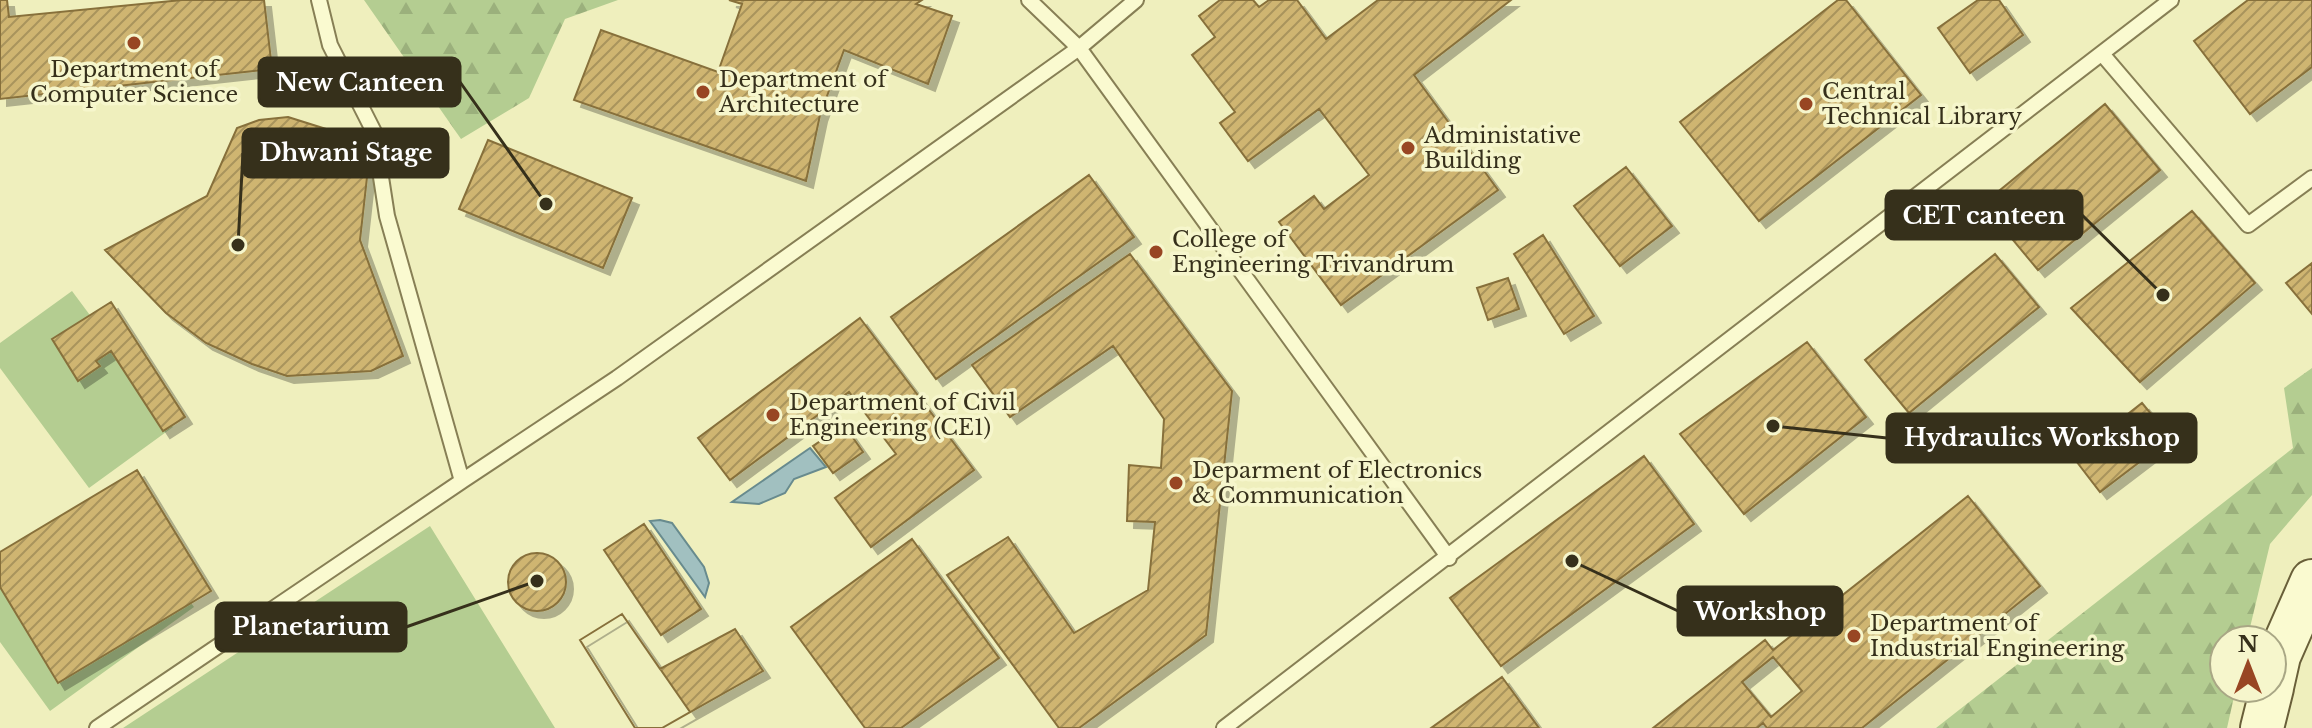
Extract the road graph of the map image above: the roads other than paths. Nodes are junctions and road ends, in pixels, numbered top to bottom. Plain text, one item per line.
1 (319, 0) edge
2 (1029, 0) edge
3 (1136, 0) edge
4 (2171, 0) edge
5 (1079, 48) junction
6 (2103, 55) junction
7 (2312, 178) edge
8 (462, 481) junction
9 (1449, 558) junction
10 (2312, 581) edge
11 (2288, 636) edge
12 (2268, 704) edge
13 (97, 728) edge
14 (1224, 728) edge
15 (2262, 728) edge

1 - 8 lane
2 - 5 lane
3 - 5 lane
4 - 6 lane
5 - 8 lane
5 - 9 lane
6 - 7 lane
6 - 9 lane
8 - 13 lane
9 - 14 lane
10 - 11 street
12 - 15 street

